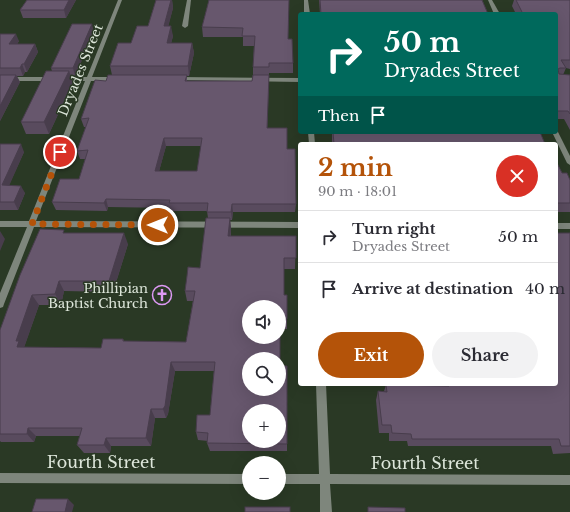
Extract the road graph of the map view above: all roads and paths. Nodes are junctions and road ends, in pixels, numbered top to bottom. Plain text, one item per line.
1 (120, 0) edge
2 (189, 0) edge
3 (306, 0) edge
4 (490, 0) edge
5 (307, 12) edge
6 (496, 12) edge
7 (185, 26) dead end
8 (0, 79) edge
9 (89, 79) junction
10 (120, 79) edge
11 (167, 79) edge
12 (298, 80) edge
13 (556, 134) edge
14 (570, 163) edge
15 (0, 224) edge
16 (32, 224) junction
17 (298, 225) edge
18 (558, 226) edge
19 (570, 226) edge
20 (0, 304) edge
21 (321, 386) edge
22 (0, 478) edge
23 (242, 479) edge
24 (286, 479) edge
25 (325, 479) junction
26 (570, 480) edge
27 (326, 512) edge

1 - 9 street, Dryades Street
2 - 7 street
3 - 5 street
4 - 6 street
8 - 9 street
9 - 10 street
9 - 16 street, Dryades Street
11 - 12 street
13 - 14 street
15 - 16 street
16 - 17 street
16 - 20 street, Dryades Street
18 - 19 street
21 - 25 street
22 - 23 street, Fourth Street
24 - 25 street, Fourth Street
25 - 26 street, Fourth Street
25 - 27 street

